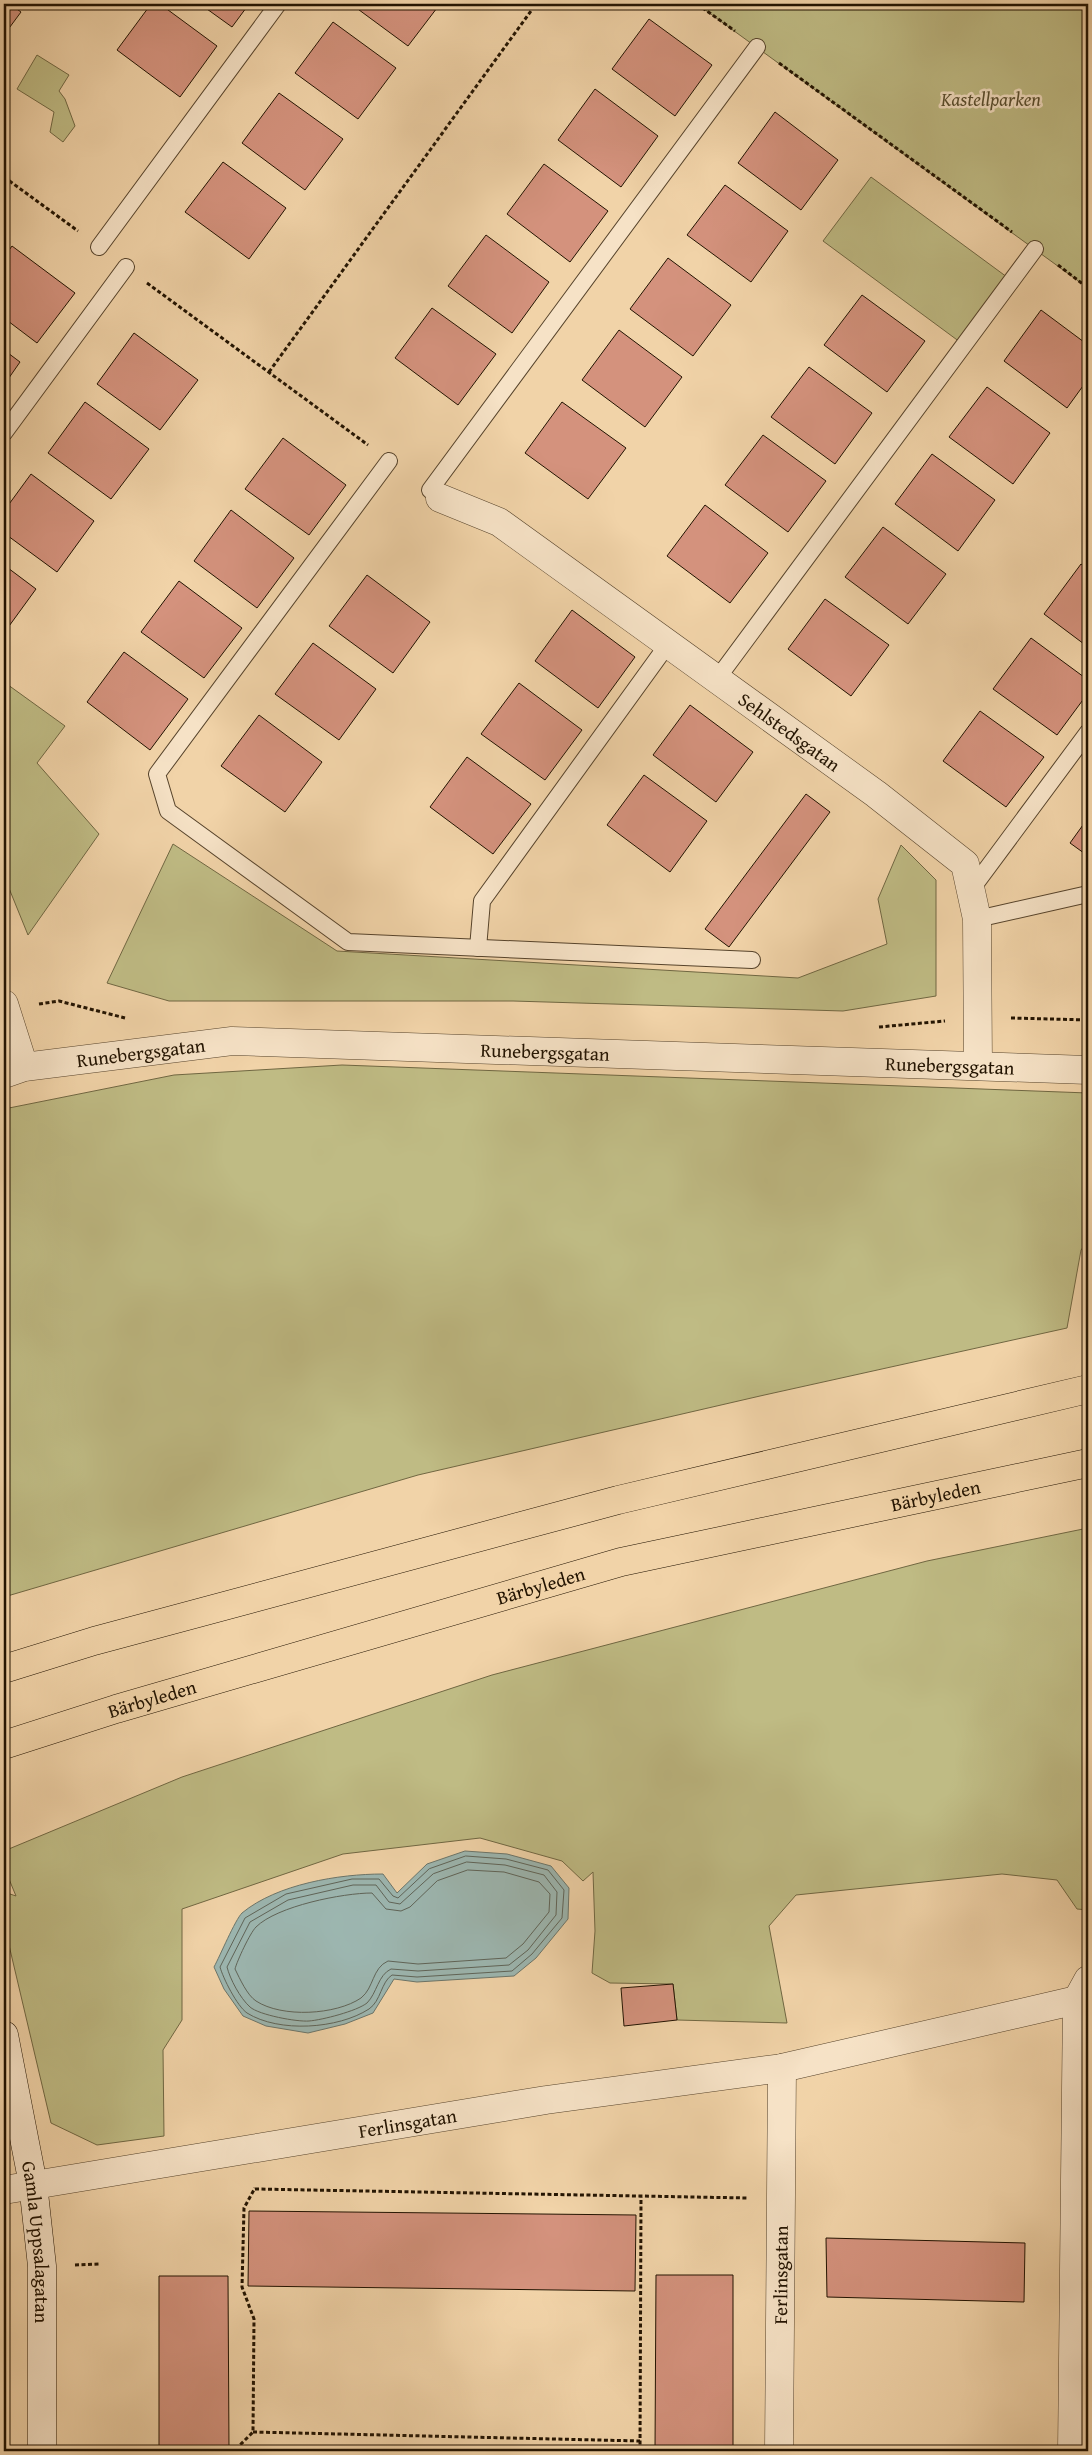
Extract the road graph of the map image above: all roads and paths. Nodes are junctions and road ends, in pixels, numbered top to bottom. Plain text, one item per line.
1 (278, 4) edge
2 (536, 4) edge
3 (697, 4) edge
4 (757, 47) junction
5 (4, 177) edge
6 (99, 247) joint
7 (1035, 249) junction
8 (126, 267) joint
9 (1088, 288) edge
10 (269, 372) junction
11 (4, 433) edge
12 (389, 461) joint
13 (435, 494) joint
14 (668, 644) junction
15 (717, 679) junction
16 (1088, 732) edge
17 (971, 890) junction
18 (1088, 894) edge
19 (977, 919) junction
20 (478, 948) junction
21 (752, 960) dead end
22 (4, 1004) edge
23 (978, 1066) junction
24 (14, 1070) edge
25 (1088, 1070) edge
26 (1088, 1389) edge
27 (1088, 1463) edge
28 (4, 1669) edge
29 (4, 1745) edge
30 (1083, 1990) edge
31 (4, 2034) edge
32 (782, 2068) junction
33 (33, 2184) junction
34 (4, 2190) edge
35 (641, 2198) junction
36 (781, 2198) junction
37 (253, 2432) junction
38 (640, 2440) junction
39 (42, 2451) edge
40 (240, 2451) edge
41 (640, 2451) edge
42 (779, 2451) edge
43 (1072, 2451) edge

1 - 6 lane
2 - 10 path
3 - 4 path
4 - 7 path
4 - 13 lane
5 - 6 path
7 - 9 path
7 - 15 lane
8 - 10 path
8 - 11 lane
10 - 12 path
12 - 20 lane
13 - 14 street, Sehlstedsgatan
14 - 15 street, Sehlstedsgatan
14 - 20 lane
15 - 17 street, Sehlstedsgatan
16 - 17 lane
17 - 19 street, Sehlstedsgatan
18 - 19 lane
19 - 23 street, Sehlstedsgatan
20 - 21 lane
22 - 24 street
23 - 24 street, Runebergsgatan
23 - 25 street, Runebergsgatan
26 - 28 main road
27 - 29 main road, Bärbyleden
30 - 32 street, Ferlinsgatan
30 - 43 street, Ferlinsgatan
31 - 33 street, Gamla Uppsalagatan
32 - 33 street, Ferlinsgatan
32 - 36 street, Ferlinsgatan
33 - 34 street, Ferlinsgatan
33 - 39 street, Gamla Uppsalagatan
35 - 36 path
35 - 37 path
35 - 38 path
36 - 42 street, Ferlinsgatan
37 - 38 path
37 - 40 path
38 - 41 path

